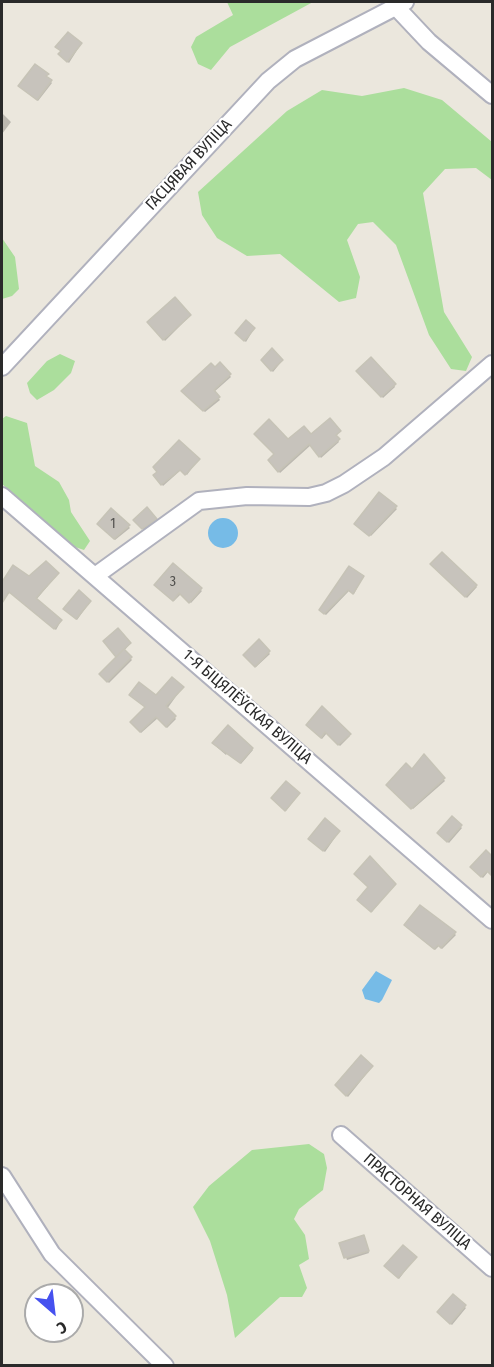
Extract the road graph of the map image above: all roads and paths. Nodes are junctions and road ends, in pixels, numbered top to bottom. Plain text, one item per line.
1 (401, 4) edge
2 (492, 95) edge
3 (492, 364) edge
4 (2, 367) edge
5 (2, 496) edge
6 (95, 576) junction
7 (492, 920) edge
8 (341, 1135) dead end
9 (2, 1176) edge
10 (492, 1268) edge
11 (165, 1365) edge

1 - 2 street
1 - 4 street, ГАСЦЯВАЯ ВУЛІЦА
3 - 6 street
5 - 6 street, 1-Я БІЦЯЛЁЎСКАЯ ВУЛІЦА
6 - 7 street, 1-Я БІЦЯЛЁЎСКАЯ ВУЛІЦА
8 - 10 street, ПРАСТОРНАЯ ВУЛІЦА
9 - 11 street

